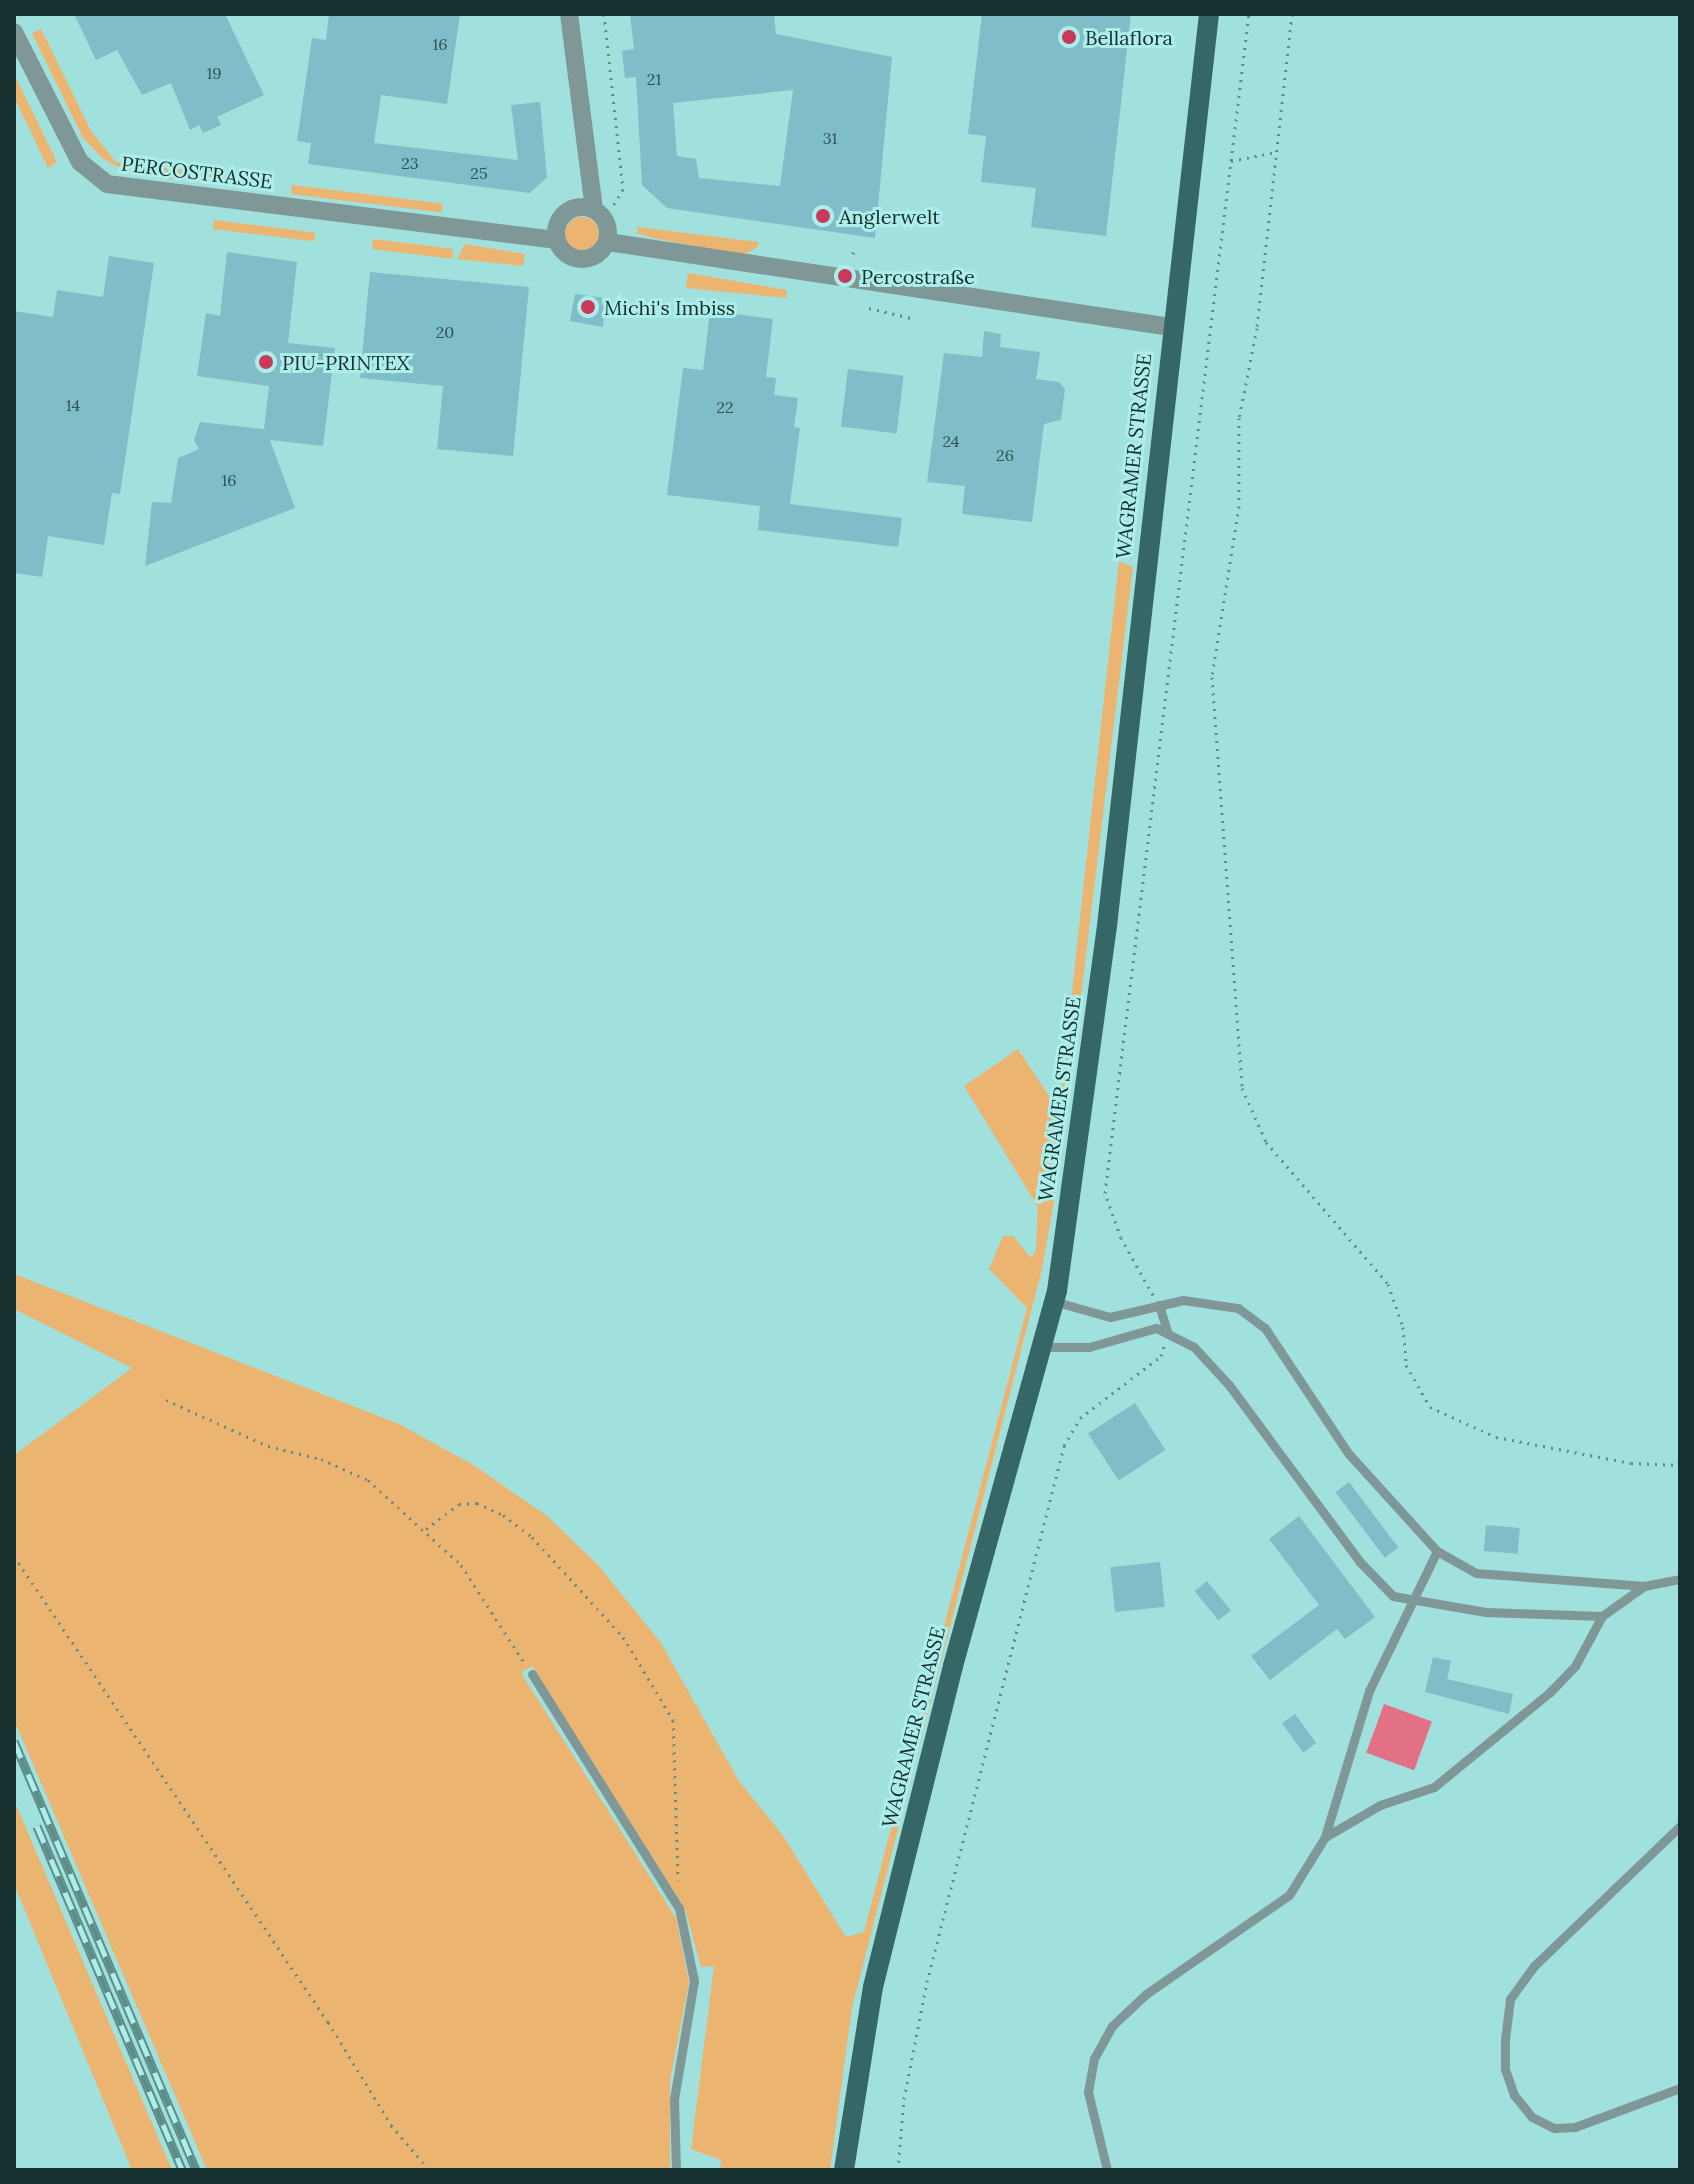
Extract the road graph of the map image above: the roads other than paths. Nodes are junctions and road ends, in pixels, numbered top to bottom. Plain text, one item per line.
1 (569, 14) edge
2 (1209, 14) edge
3 (14, 32) edge
4 (600, 214) junction
5 (556, 240) junction
6 (608, 242) junction
7 (1171, 327) junction
8 (1053, 1301) junction
9 (1159, 1305) junction
10 (1168, 1334) junction
11 (1039, 1347) junction
12 (1437, 1551) junction
13 (1680, 1579) edge
14 (1644, 1586) junction
15 (1411, 1600) junction
16 (1602, 1616) junction
17 (532, 1674) road end
18 (1680, 1826) edge
19 (1325, 1837) junction
20 (1680, 2088) edge
21 (677, 2170) edge
22 (844, 2170) edge
23 (1107, 2170) edge

1 - 4 street
2 - 7 main road, WAGRAMER STRASSE
3 - 5 street, PERCOSTRASSE
4 - 5 street
4 - 6 street
5 - 6 street
6 - 7 street
7 - 8 main road, WAGRAMER STRASSE
8 - 9 lane
8 - 11 main road, WAGRAMER STRASSE
9 - 10 lane
9 - 12 lane
10 - 11 lane
10 - 15 lane
11 - 22 main road, WAGRAMER STRASSE
12 - 14 lane
12 - 15 lane
13 - 14 lane
14 - 16 lane
15 - 16 lane
15 - 19 lane
16 - 19 lane
17 - 21 lane
18 - 20 lane
19 - 23 lane

